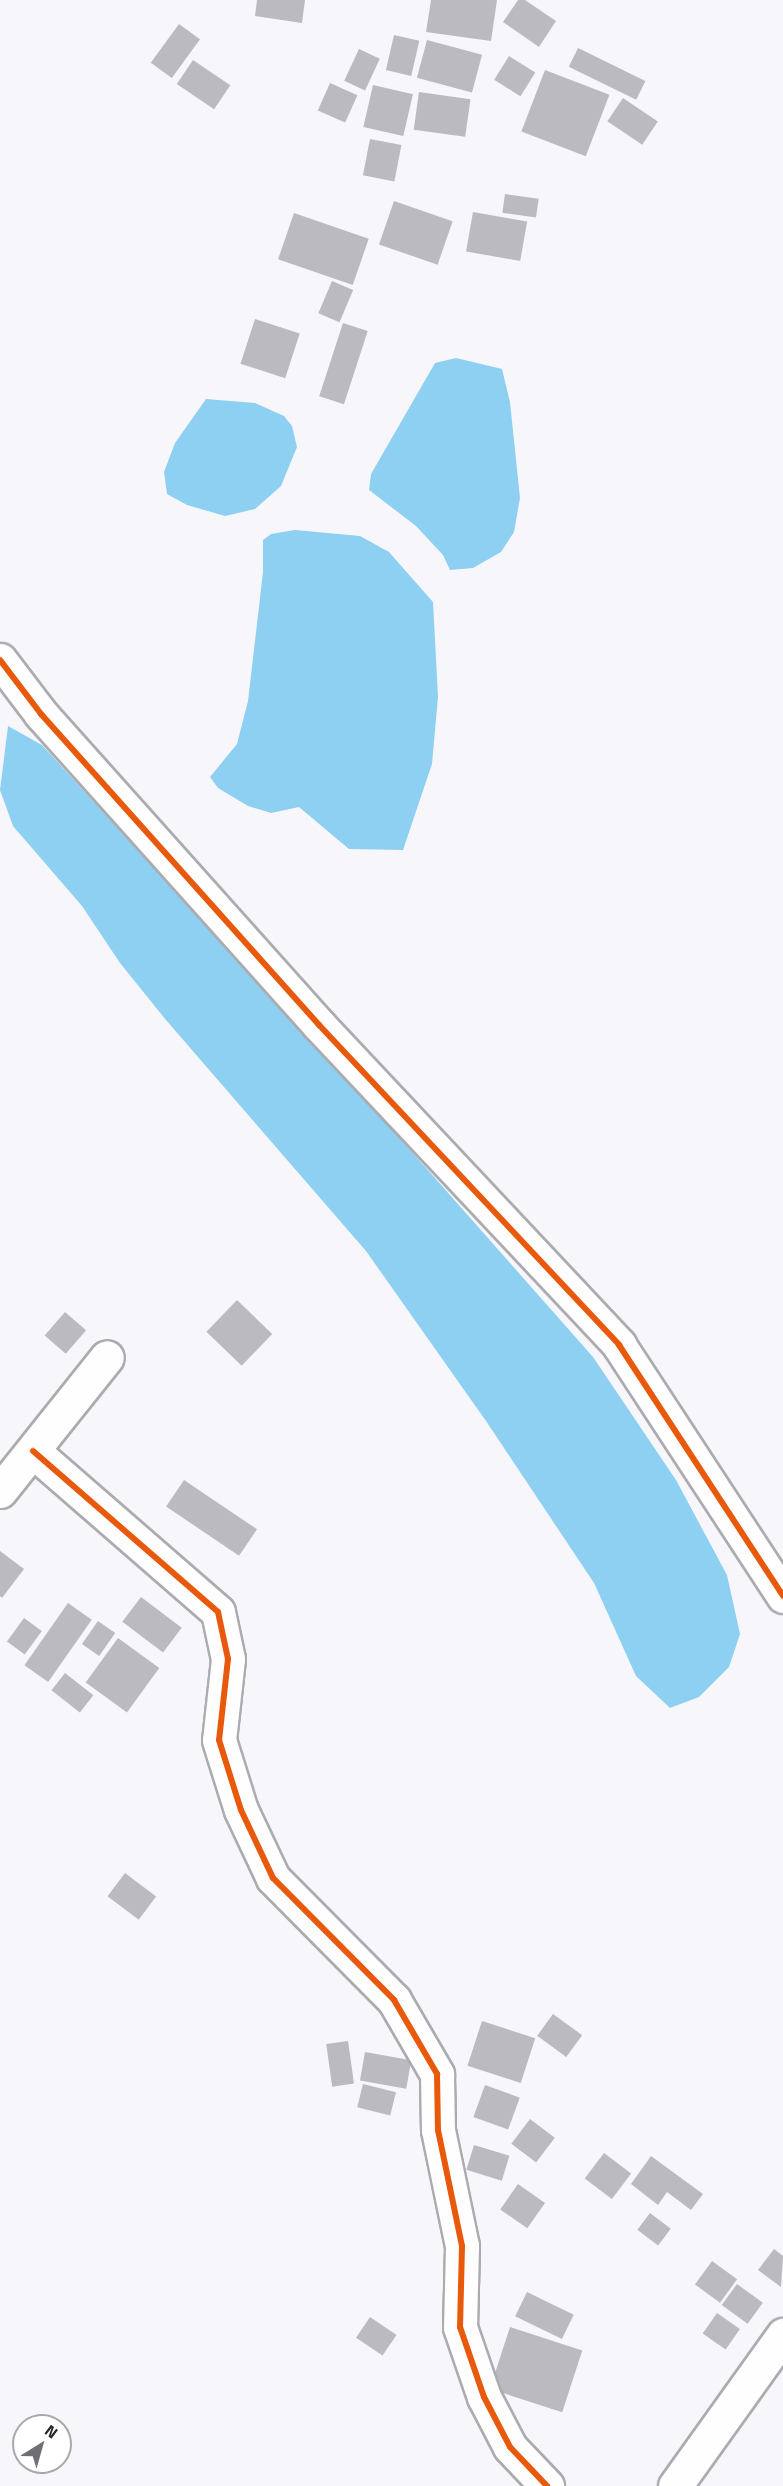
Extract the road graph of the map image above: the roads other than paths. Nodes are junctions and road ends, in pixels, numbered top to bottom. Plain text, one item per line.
1 (0, 660) edge
2 (107, 1357) dead end
3 (33, 1451) junction
4 (0, 1491) edge
5 (783, 1596) edge
6 (783, 2335) edge
7 (547, 2486) edge
8 (675, 2486) edge

1 - 5 street
2 - 3 street
3 - 4 street
3 - 7 street
6 - 8 street

